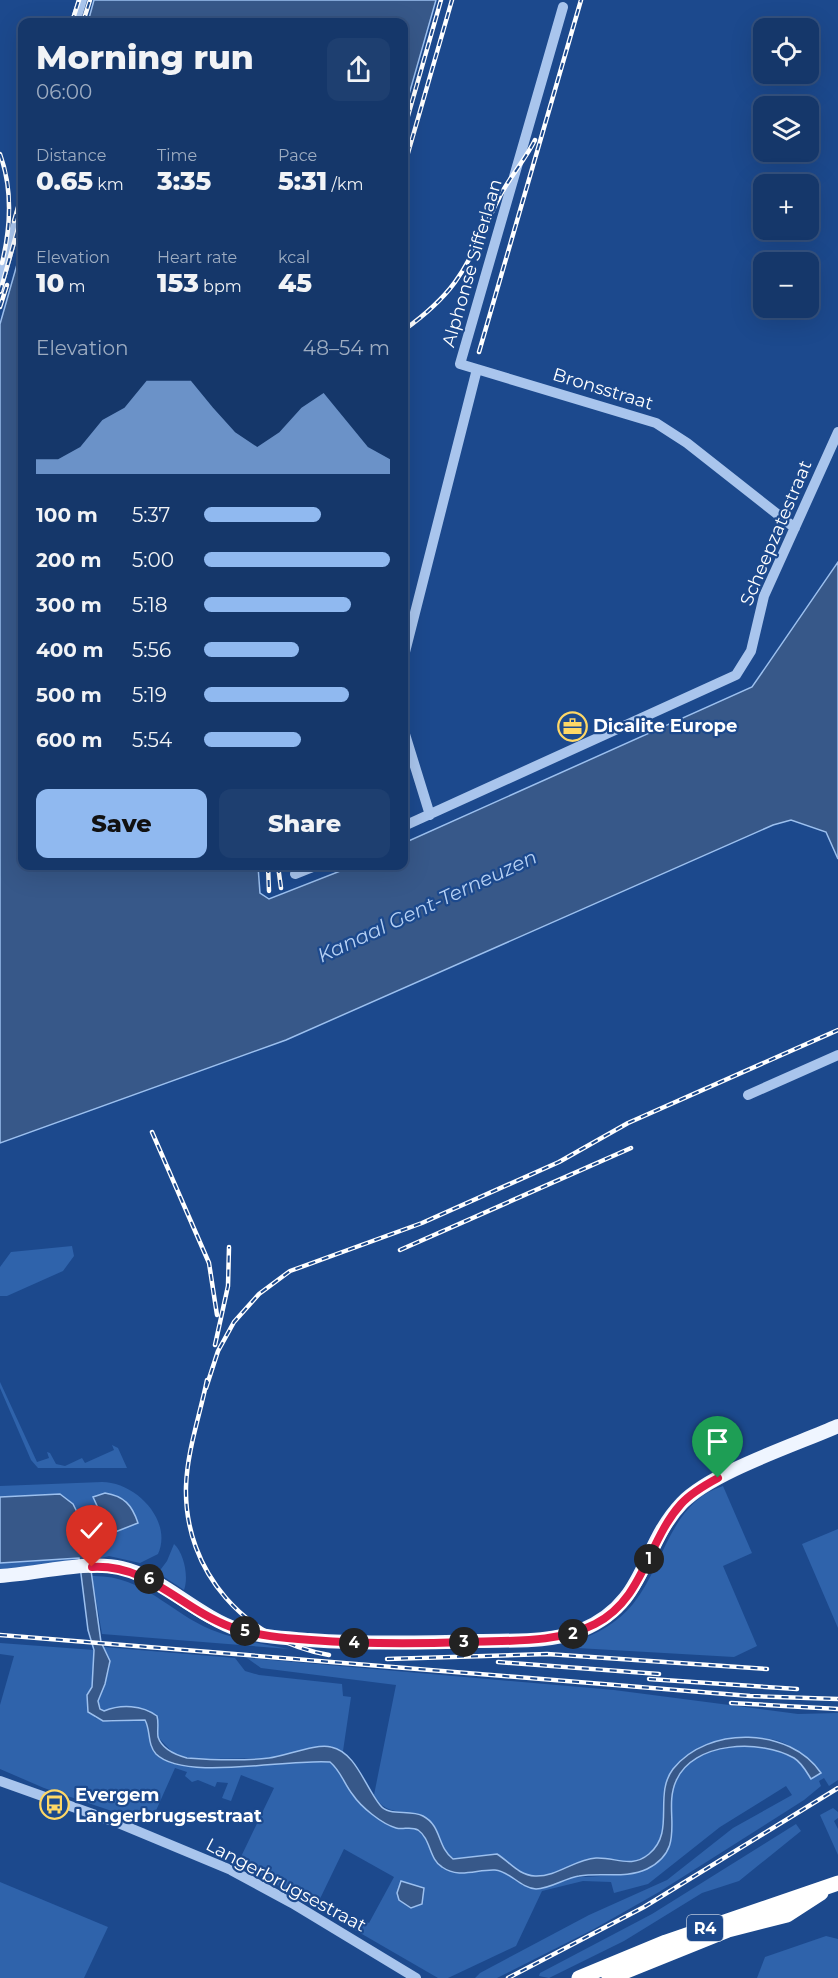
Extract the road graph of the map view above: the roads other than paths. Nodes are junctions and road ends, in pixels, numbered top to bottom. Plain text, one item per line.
1 (82, 0) edge
2 (563, 7) dead end
3 (76, 18) edge
4 (18, 218) edge
5 (0, 282) edge
6 (477, 369) junction
7 (838, 432) edge
8 (795, 528) junction
9 (408, 640) edge
10 (408, 744) edge
11 (430, 815) junction
12 (408, 824) edge
13 (305, 870) edge
14 (295, 874) dead end
15 (838, 1055) edge
16 (748, 1095) dead end
17 (838, 1426) edge
18 (0, 1576) edge
19 (0, 1781) edge
20 (835, 1884) edge
21 (416, 1978) edge
22 (579, 1978) edge
23 (609, 1978) edge

1 - 3 street
2 - 6 street, Alphonse Sifferlaan
4 - 5 street
6 - 8 street, Bronsstraat
6 - 9 street, Alphonse Sifferlaan
7 - 8 street, Scheepzatestraat
8 - 11 street, Scheepzatestraat
10 - 11 street
11 - 12 street, Scheepzatestraat
13 - 14 street
15 - 16 street
17 - 18 main road
19 - 21 street, Langerbrugsestraat
20 - 22 highway, R4
20 - 23 highway, R4

